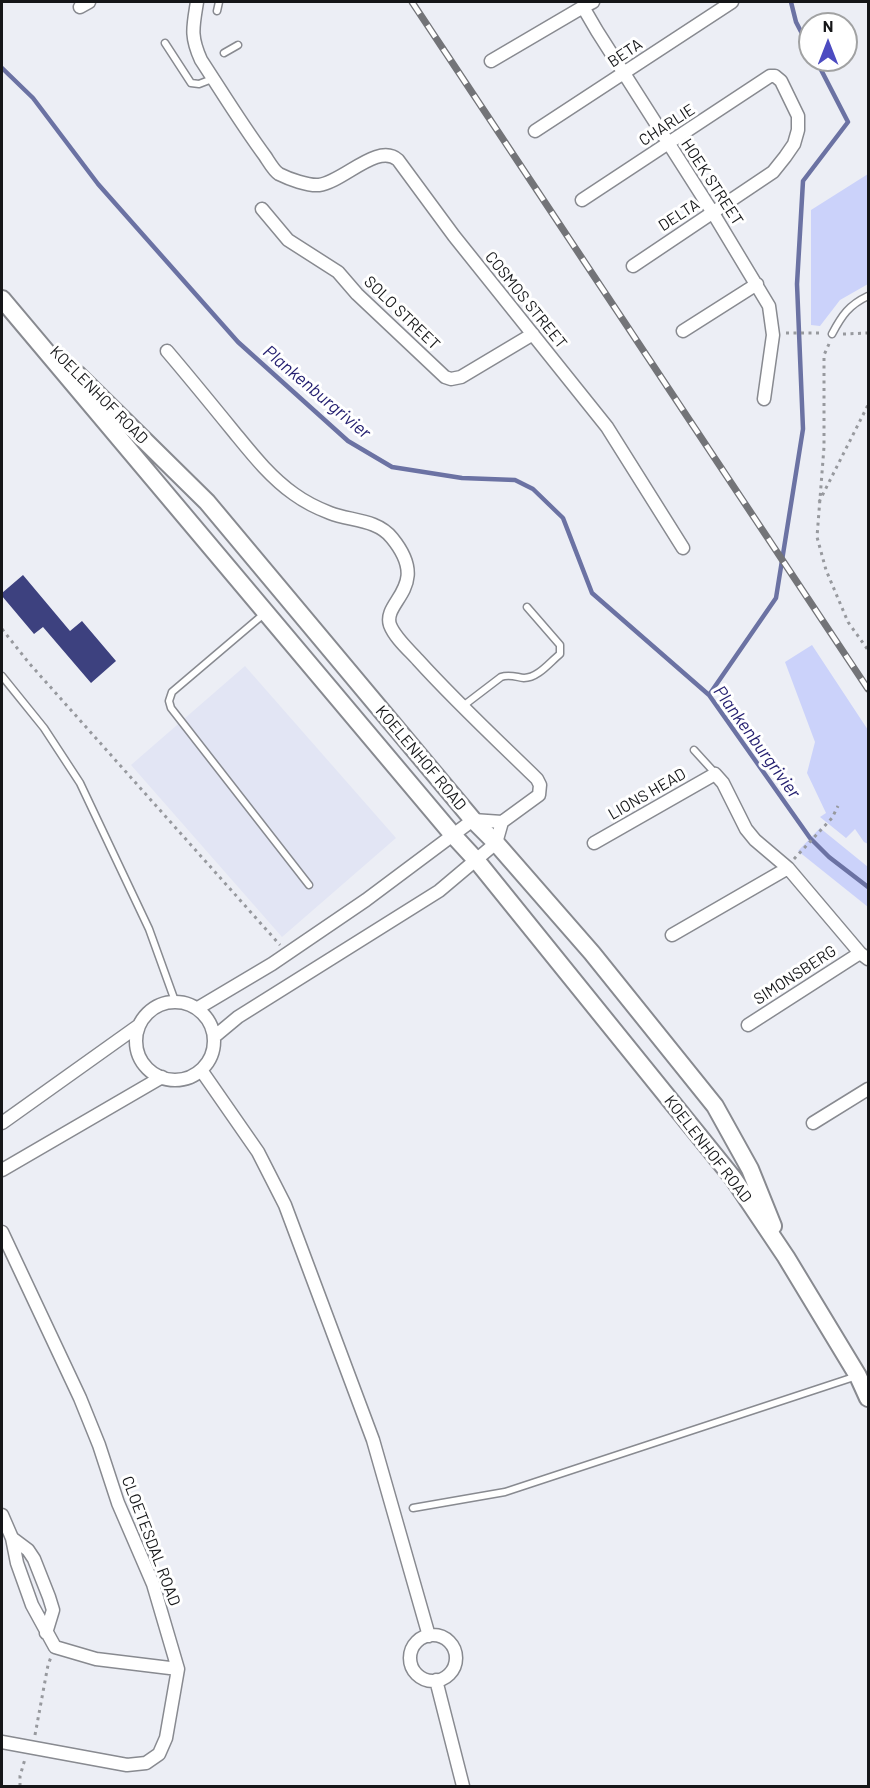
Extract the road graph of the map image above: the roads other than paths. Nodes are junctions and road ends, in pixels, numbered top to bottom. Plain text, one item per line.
1 (197, 2) edge
2 (219, 2) edge
3 (732, 2) edge
4 (588, 4) edge
5 (218, 11) dead end
6 (165, 43) dead end
7 (238, 45) dead end
8 (224, 53) dead end
9 (491, 61) dead end
10 (624, 74) junction
11 (770, 76) joint
12 (213, 78) junction
13 (536, 131) dead end
14 (667, 144) junction
15 (582, 200) dead end
16 (262, 209) dead end
17 (713, 213) junction
18 (633, 266) dead end
19 (757, 284) junction
20 (868, 296) edge
21 (2, 299) edge
22 (682, 331) dead end
23 (532, 334) junction
24 (832, 334) road end
25 (167, 351) dead end
26 (764, 399) dead end
27 (683, 548) dead end
28 (527, 607) dead end
29 (266, 612) junction
30 (2, 676) edge
31 (462, 706) junction
32 (694, 750) dead end
33 (715, 774) junction
34 (473, 820) junction
35 (502, 822) junction
36 (453, 835) junction
37 (496, 843) junction
38 (594, 843) dead end
39 (477, 861) junction
40 (791, 864) junction
41 (309, 885) dead end
42 (672, 935) dead end
43 (864, 956) edge
44 (175, 1001) junction
45 (198, 1008) junction
46 (748, 1025) dead end
47 (138, 1026) junction
48 (214, 1037) junction
49 (201, 1070) junction
50 (162, 1077) junction
51 (868, 1089) edge
52 (2, 1123) edge
53 (813, 1124) dead end
54 (2, 1170) edge
55 (2, 1232) edge
56 (7, 1256) edge
57 (786, 1257) junction
58 (858, 1376) junction
59 (868, 1398) edge
60 (413, 1508) dead end
61 (2, 1515) edge
62 (12, 1539) junction
63 (46, 1633) junction
64 (429, 1636) junction
65 (178, 1669) junction
66 (436, 1680) junction
67 (2, 1742) edge
68 (463, 1786) edge

1 - 12 street
2 - 5 lane
3 - 10 street, BETA
4 - 9 street
4 - 10 street, HOEK STREET
6 - 12 lane
7 - 8 lane
10 - 13 street, BETA
10 - 14 street, HOEK STREET
11 - 14 street, CHARLIE
11 - 17 street, DELTA
12 - 23 street, COSMOS STREET
14 - 15 street, CHARLIE
14 - 17 street, HOEK STREET
16 - 23 street, SOLO STREET
17 - 18 street, DELTA
17 - 19 street, HOEK STREET
19 - 22 street
19 - 26 street, HOEK STREET
20 - 24 lane
21 - 29 main road, KOELENHOF ROAD
21 - 34 main road, KOELENHOF ROAD
23 - 27 street, COSMOS STREET
25 - 31 street
28 - 31 lane
29 - 36 main road, KOELENHOF ROAD
29 - 41 lane
30 - 44 lane
31 - 35 street
32 - 33 lane
33 - 38 street, LIONS HEAD
33 - 40 street
34 - 35 street
34 - 36 street
34 - 37 main road, KOELENHOF ROAD
35 - 37 street
36 - 39 main road, KOELENHOF ROAD
36 - 45 street
37 - 39 street
37 - 57 main road, KOELENHOF ROAD
39 - 48 street
39 - 57 main road, KOELENHOF ROAD
40 - 42 street
40 - 43 street
43 - 46 street, SIMONSBERG
44 - 45 street
44 - 47 street
45 - 48 street
47 - 50 street
47 - 52 street
48 - 49 street
49 - 50 street
49 - 64 street
50 - 54 street
51 - 53 street
55 - 56 street, CLOETESDAL ROAD
56 - 65 street, CLOETESDAL ROAD
57 - 58 main road, KOELENHOF ROAD
58 - 59 main road, KOELENHOF ROAD
58 - 60 lane
61 - 62 street
62 - 63 street
62 - 63 street
63 - 65 street
64 - 66 street
64 - 66 street
65 - 67 street, CLOETESDAL ROAD
66 - 68 street

